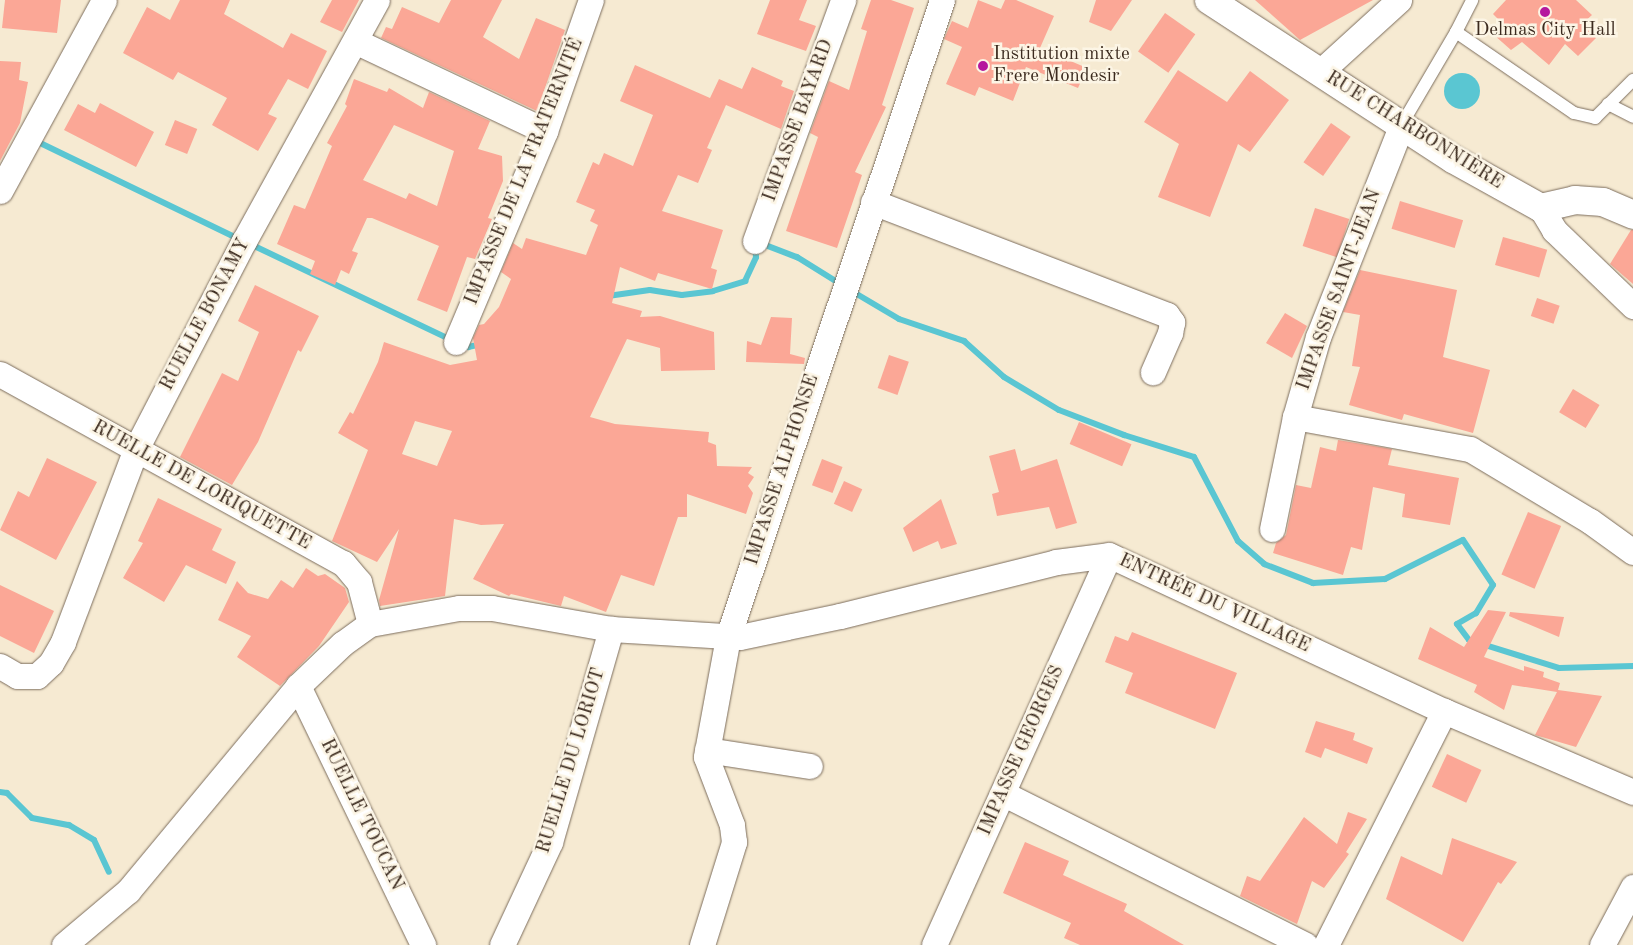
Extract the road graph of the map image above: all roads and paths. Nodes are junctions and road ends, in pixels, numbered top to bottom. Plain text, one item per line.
1 (104, 0) edge
2 (378, 0) edge
3 (591, 0) edge
4 (843, 0) edge
5 (942, 0) edge
6 (1208, 0) edge
7 (1399, 0) edge
8 (1472, 0) edge
9 (1456, 32) junction
10 (355, 41) junction
11 (1320, 72) junction
12 (1633, 80) edge
13 (1608, 104) junction
14 (1633, 117) edge
15 (1402, 124) junction
16 (545, 132) junction
17 (0, 191) edge
18 (873, 202) junction
19 (1541, 208) junction
20 (1633, 215) edge
21 (755, 241) dead end
22 (1633, 306) edge
23 (456, 342) dead end
24 (1152, 372) dead end
25 (0, 374) edge
26 (1295, 418) junction
27 (134, 451) junction
28 (1272, 530) dead end
29 (1633, 552) edge
30 (1109, 556) junction
31 (370, 624) junction
32 (612, 629) junction
33 (734, 637) junction
34 (0, 666) edge
35 (298, 686) junction
36 (1444, 711) junction
37 (707, 750) junction
38 (810, 766) dead end
39 (1633, 792) edge
40 (1004, 794) junction
41 (1633, 887) edge
42 (64, 945) edge
43 (423, 945) edge
44 (502, 945) edge
45 (702, 945) edge
46 (934, 945) edge
47 (1305, 945) edge
48 (1326, 945) edge
49 (1602, 945) edge

1 - 17 street
2 - 10 street, RUELLE BONAMY
3 - 16 street, IMPASSE DE LA FRATERNITÉ
4 - 21 street, IMPASSE BAYARD
5 - 18 street, IMPASSE ALPHONSE
6 - 11 street, RUE CHARBONNIÈRE
7 - 11 street
8 - 9 lane
9 - 13 lane
9 - 15 lane
10 - 16 street
10 - 27 street, RUELLE BONAMY
11 - 15 street, RUE CHARBONNIÈRE
12 - 13 lane
13 - 14 lane
15 - 19 street, RUE CHARBONNIÈRE
15 - 26 street, IMPASSE SAINT-JEAN
16 - 23 street, IMPASSE DE LA FRATERNITÉ
18 - 24 street
18 - 33 street, IMPASSE ALPHONSE
19 - 20 street
19 - 22 street
25 - 27 street, RUELLE DE LORIQUETTE
26 - 28 street
26 - 29 street, IMPASSE SAINT-JEAN
27 - 31 street, RUELLE DE LORIQUETTE
27 - 34 street, RUELLE BONAMY
30 - 33 street, ENTRÉE DU VILLAGE
30 - 36 street, ENTRÉE DU VILLAGE
30 - 40 street, IMPASSE GEORGES
31 - 32 street, ENTRÉE DU VILLAGE
31 - 35 street
32 - 33 street, ENTRÉE DU VILLAGE
32 - 44 street, RUELLE DU LORIOT
33 - 37 street, IMPASSE ALPHONSE
35 - 42 street
35 - 43 street, RUELLE TOUCAN
36 - 39 street, ENTRÉE DU VILLAGE
36 - 48 street
37 - 38 street
37 - 45 street, IMPASSE ALPHONSE
40 - 46 street, IMPASSE GEORGES
40 - 47 street
41 - 49 street

